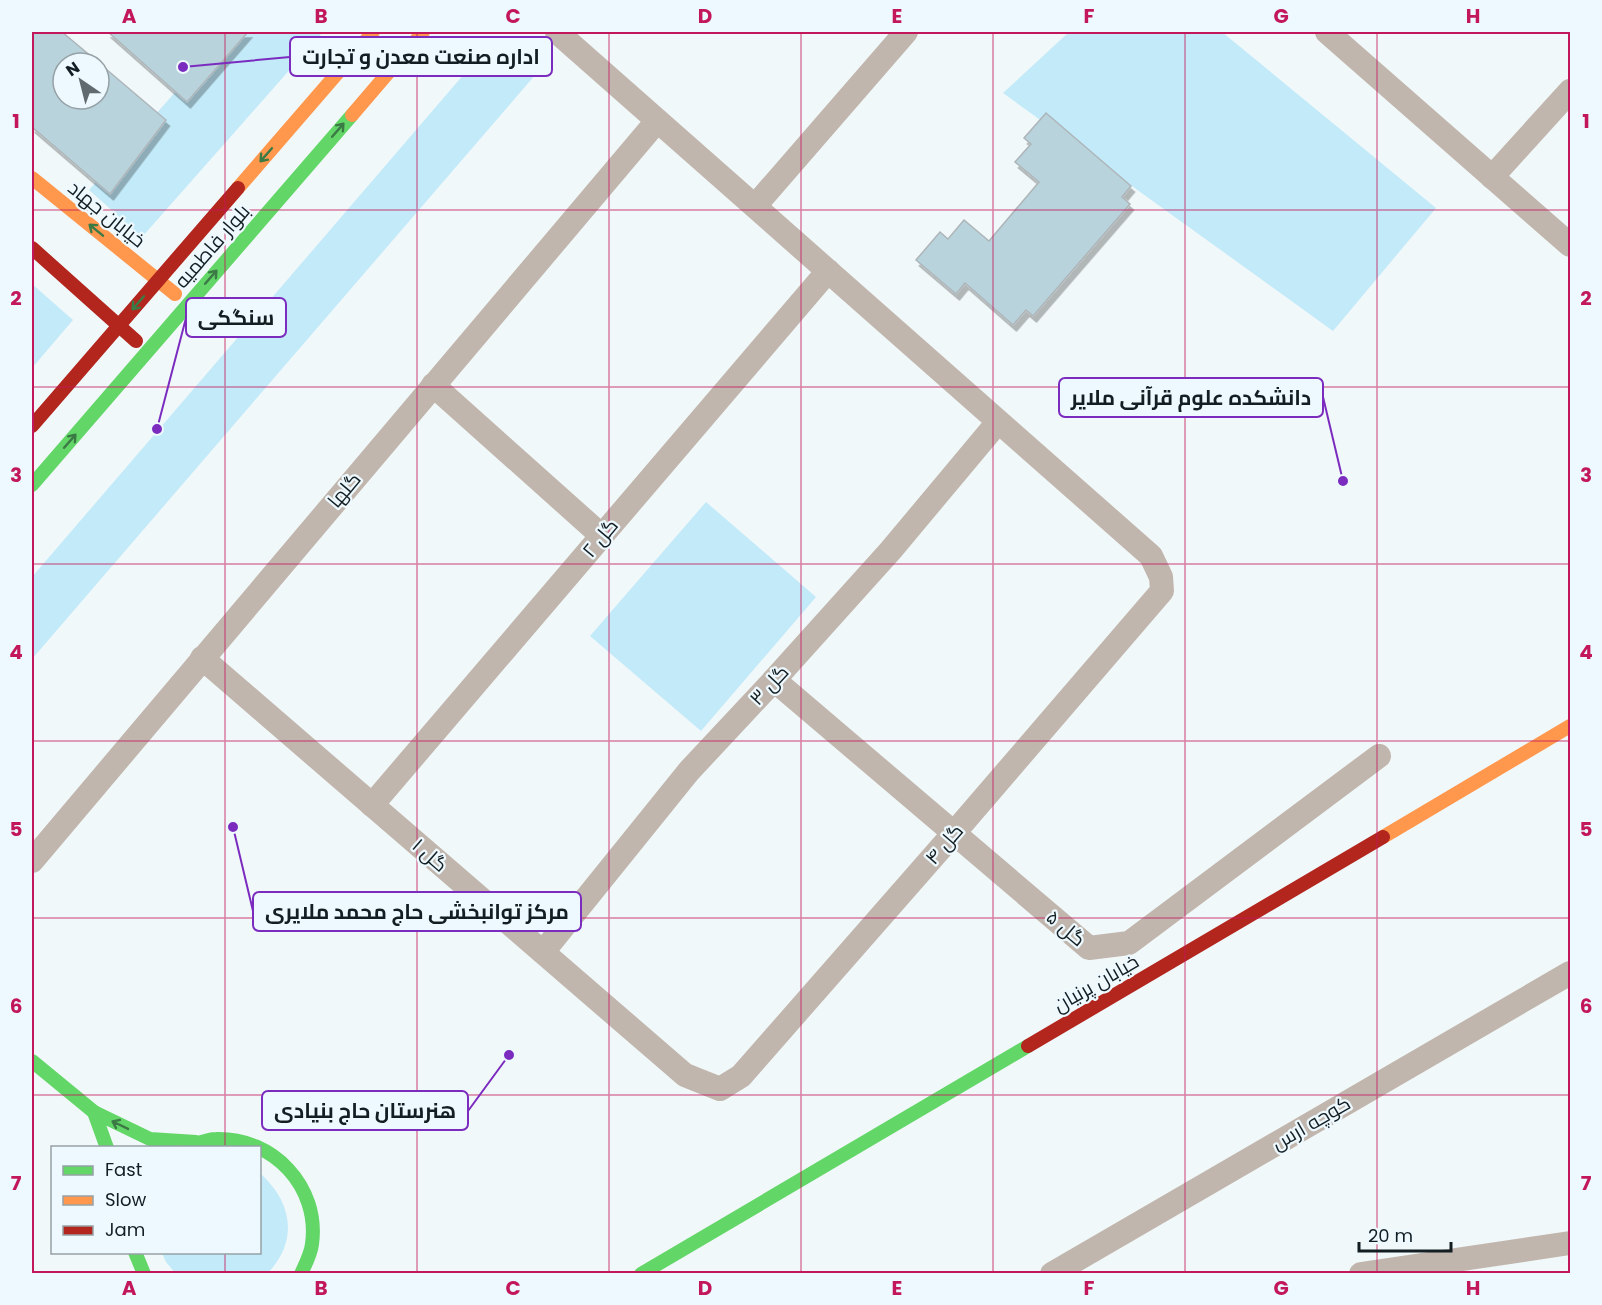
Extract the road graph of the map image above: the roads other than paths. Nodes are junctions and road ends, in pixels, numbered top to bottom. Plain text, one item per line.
1 (373, 32) edge
2 (423, 32) edge
3 (556, 32) edge
4 (906, 32) edge
5 (1327, 32) edge
6 (1570, 91) edge
7 (657, 121) junction
8 (1492, 177) junction
9 (32, 178) edge
10 (754, 206) junction
11 (1570, 245) edge
12 (32, 248) edge
13 (828, 271) junction
14 (158, 279) junction
15 (187, 304) junction
16 (118, 326) junction
17 (148, 351) junction
18 (433, 385) junction
19 (998, 422) junction
20 (32, 426) edge
21 (32, 485) edge
22 (602, 536) junction
23 (202, 658) junction
24 (774, 680) junction
25 (1570, 726) edge
26 (1379, 756) dead end
27 (372, 805) junction
28 (954, 833) junction
29 (32, 861) edge
30 (543, 952) junction
31 (1570, 973) edge
32 (32, 1061) edge
33 (720, 1089) joint
34 (94, 1112) junction
35 (191, 1145) edge
36 (106, 1146) edge
37 (259, 1146) edge
38 (261, 1147) edge
39 (1570, 1243) edge
40 (136, 1254) edge
41 (305, 1270) edge
42 (144, 1274) edge
43 (641, 1274) edge
44 (1052, 1274) edge
45 (1361, 1274) edge

1 -> 14 street, بلوار فاطمیه
15 -> 2 street, بلوار فاطمیه
3 - 7 street
4 - 10 street
5 - 8 street
6 - 8 street
7 - 10 street
7 - 18 street, گلها
8 - 11 street
14 -> 9 street, خیابان جهاد
10 - 13 street
12 - 16 street
13 - 19 street
13 - 22 street, گل ۲
14 - 15 street, خیابان جهاد
14 -> 16 street, بلوار فاطمیه
15 - 17 street, بلوار فاطمیه
16 - 17 street
16 - 20 street, بلوار فاطمیه
21 -> 17 street, بلوار فاطمیه
18 - 22 street
18 - 23 street, گلها
19 - 24 street, گل ۳
19 - 28 street, گل ۴
22 - 27 street, گل ۲
23 - 27 street, گل ۱
23 - 29 street, گلها
24 - 28 street, گل ۵
24 - 30 street, گل ۳
25 - 43 street, خیابان پرنیان
26 - 28 street, گل ۵
27 - 30 street, گل ۱
28 - 33 street, گل ۴
30 - 33 street, گل ۱
31 - 44 street, کوچه ارس
32 - 34 street
35 -> 34 street
34 - 36 street
35 - 37 street
38 - 41 street
39 - 45 street
40 - 42 street

